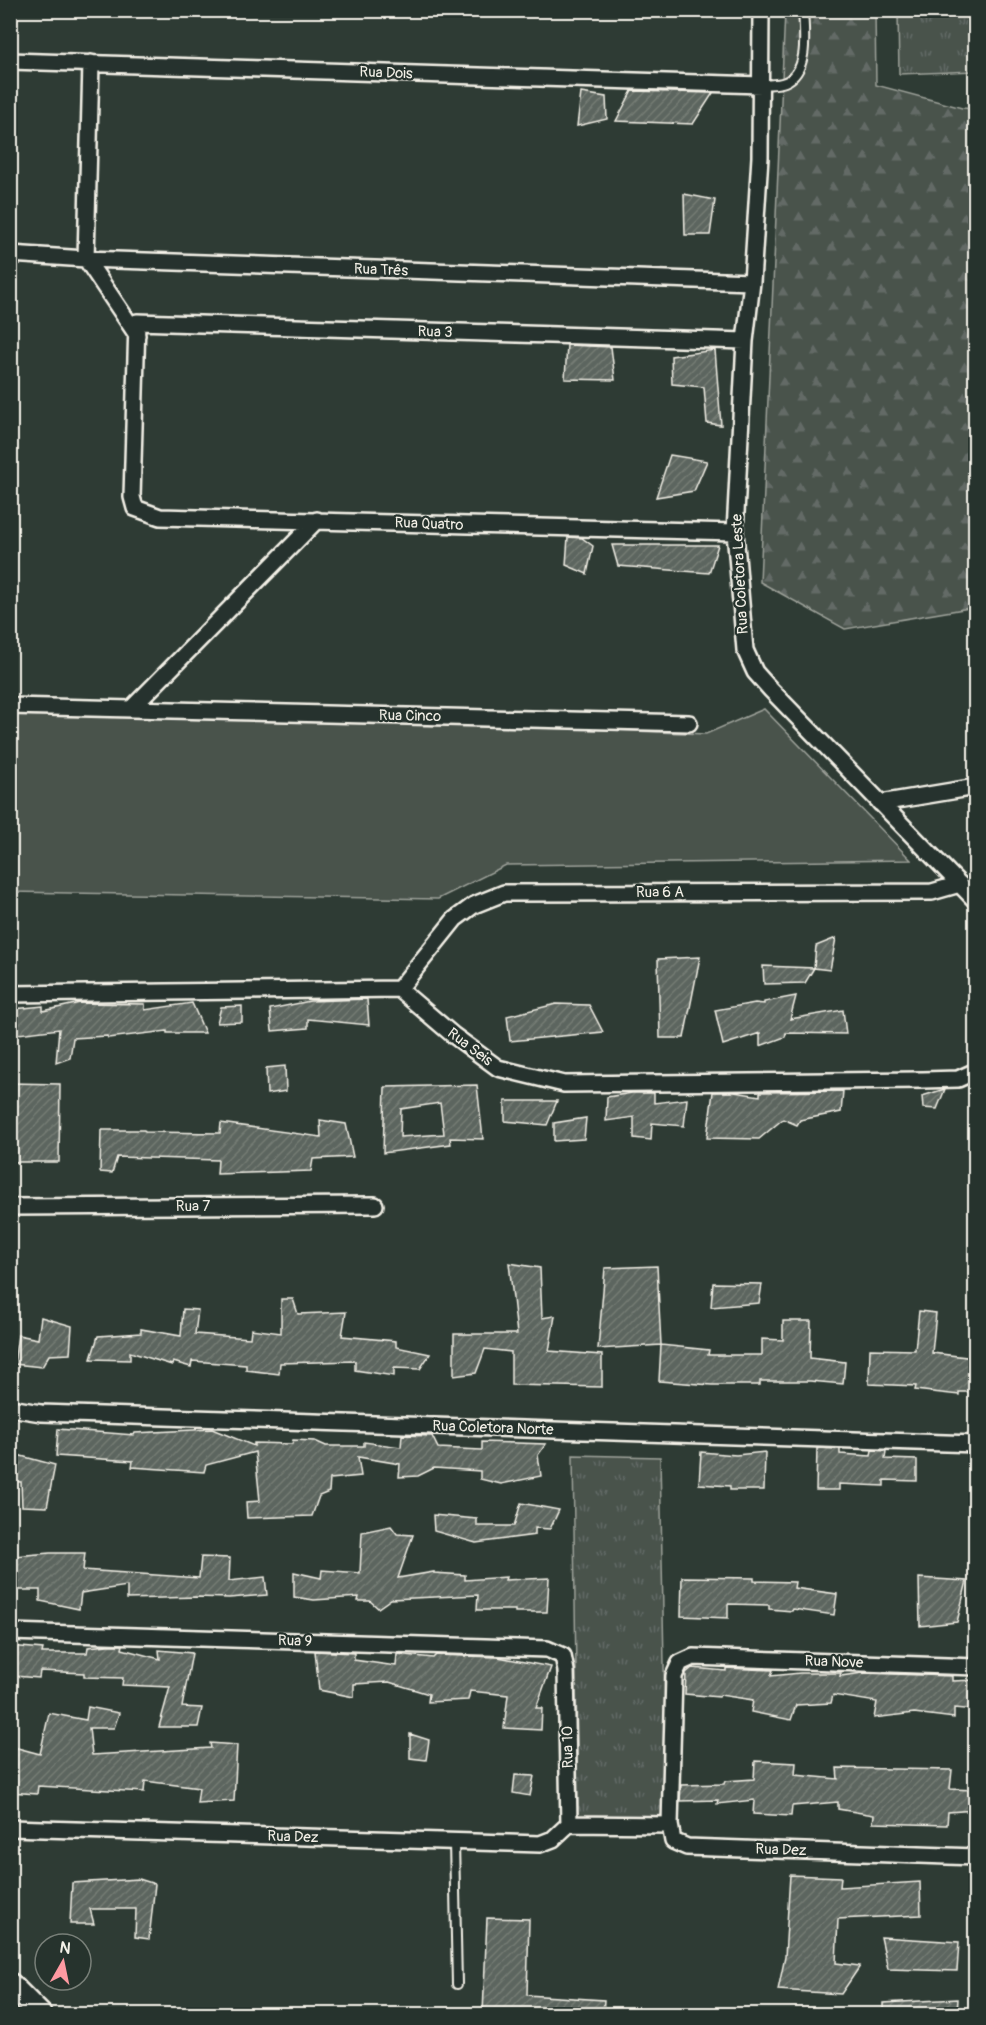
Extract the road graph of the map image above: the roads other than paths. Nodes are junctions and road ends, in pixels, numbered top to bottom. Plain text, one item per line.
1 (761, 10) edge
2 (803, 10) edge
3 (10, 62) edge
4 (91, 63) junction
5 (761, 85) junction
6 (10, 254) edge
7 (86, 259) junction
8 (752, 282) junction
9 (137, 335) junction
10 (745, 341) junction
11 (317, 520) junction
12 (735, 532) junction
13 (10, 706) edge
14 (131, 709) junction
15 (689, 723) dead end
16 (975, 787) edge
17 (880, 803) junction
18 (960, 884) junction
19 (975, 901) edge
20 (399, 989) junction
21 (10, 994) edge
22 (975, 1071) edge
23 (375, 1205) dead end
24 (10, 1207) edge
25 (10, 1408) edge
26 (975, 1444) edge
27 (10, 1632) edge
28 (975, 1667) edge
29 (566, 1671) joint
30 (569, 1824) junction
31 (670, 1825) junction
32 (10, 1828) edge
33 (454, 1842) junction
34 (975, 1857) edge
35 (10, 1984) edge
36 (457, 1984) dead end
37 (40, 2014) edge

1 - 5 street, Rua Coletora Leste
2 - 5 lane
3 - 4 street, Rua Dois
4 - 5 street, Rua Dois
4 - 7 street
5 - 8 street, Rua Coletora Leste
6 - 7 street, Rua Três
7 - 8 street, Rua Três
7 - 9 street
8 - 10 street, Rua Coletora Leste
9 - 10 street, Rua 3
9 - 11 street, Rua Quatro
10 - 12 street, Rua Coletora Leste
11 - 12 street, Rua Quatro
11 - 14 street
12 - 17 street, Rua Coletora Leste
13 - 14 street, Rua Cinco
14 - 15 street, Rua Cinco
16 - 17 street
17 - 18 street, Rua Coletora Leste
18 - 19 street, Rua Coletora Leste
18 - 20 street, Rua 6 A
20 - 21 street
20 - 22 street, Rua Seis
23 - 24 street, Rua 7
25 - 26 street, Rua Coletora Norte
27 - 29 street, Rua 9
28 - 31 street, Rua Nove
29 - 30 street, Rua 10
30 - 31 street
30 - 33 street, Rua Dez
31 - 34 street, Rua Dez
32 - 33 street, Rua Dez
33 - 36 lane
35 - 37 street

